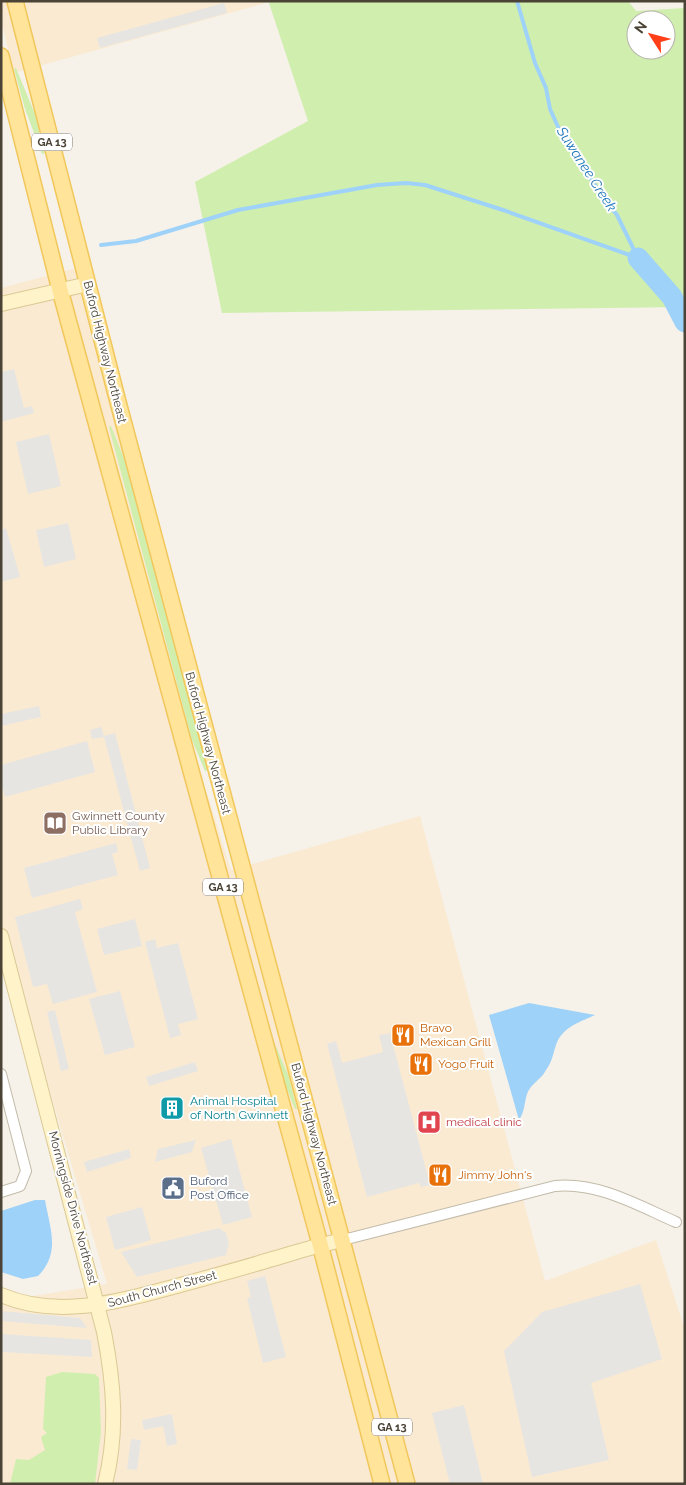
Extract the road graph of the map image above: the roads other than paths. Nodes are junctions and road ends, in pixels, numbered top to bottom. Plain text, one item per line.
1 (15, 1) edge
2 (1, 56) edge
3 (88, 284) junction
4 (60, 290) junction
5 (1, 304) edge
6 (1, 936) edge
7 (1, 1074) edge
8 (1, 1192) edge
9 (676, 1222) dead end
10 (343, 1240) junction
11 (320, 1244) junction
12 (1, 1295) edge
13 (99, 1305) junction
14 (105, 1484) edge
15 (382, 1484) edge
16 (407, 1484) edge

1 - 3 main road, Buford Highway Northeast / GA 13
2 - 4 main road, Buford Highway Northeast / GA 13
3 - 4 street
3 - 10 main road, Buford Highway Northeast / GA 13
4 - 5 street
4 - 11 main road, Buford Highway Northeast / GA 13
6 - 13 street, Morningside Drive Northeast
7 - 8 street
9 - 10 street
10 - 11 street, South Church Street
10 - 16 main road, Buford Highway Northeast / GA 13
11 - 13 street, South Church Street
11 - 15 main road, Buford Highway Northeast / GA 13
12 - 13 street, South Church Street
13 - 14 street, Morningside Drive Northeast

